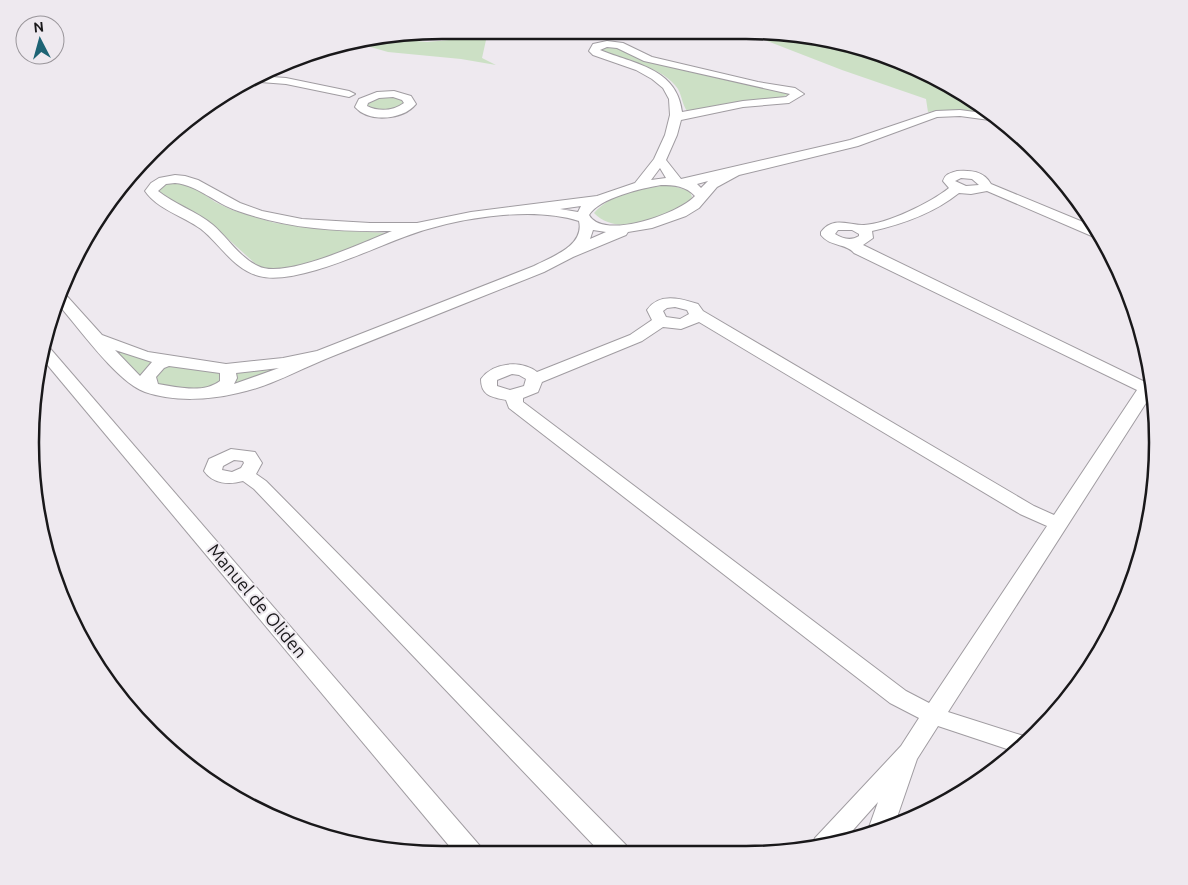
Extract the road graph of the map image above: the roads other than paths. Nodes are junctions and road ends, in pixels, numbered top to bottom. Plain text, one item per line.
1 (278, 74) edge
2 (264, 80) edge
3 (286, 81) junction
4 (350, 94) junction
5 (378, 95) junction
6 (361, 103) junction
7 (983, 116) edge
8 (676, 117) junction
9 (660, 160) junction
10 (735, 172) junction
11 (679, 182) junction
12 (640, 186) junction
13 (702, 196) junction
14 (597, 200) junction
15 (527, 209) junction
16 (584, 220) junction
17 (643, 226) junction
18 (416, 227) junction
19 (862, 229) junction
20 (1088, 229) edge
21 (853, 243) junction
22 (568, 254) junction
23 (64, 302) edge
24 (697, 314) junction
25 (661, 321) junction
26 (96, 338) junction
27 (321, 355) junction
28 (49, 357) edge
29 (167, 361) junction
30 (226, 370) junction
31 (534, 379) junction
32 (1145, 383) edge
33 (150, 388) junction
34 (1146, 390) edge
35 (211, 393) junction
36 (514, 395) junction
37 (246, 474) dead end
38 (1058, 524) junction
39 (933, 716) junction
40 (1015, 743) edge
41 (909, 753) junction
42 (883, 822) edge
43 (832, 836) edge
44 (464, 846) edge
45 (609, 846) edge

1 - 3 street
2 - 3 street
3 - 4 street
4 - 5 street
4 - 6 street
5 - 6 street
5 - 6 street
7 - 10 street
8 - 8 street
8 - 9 street
9 - 11 street
9 - 12 street
10 - 11 street
10 - 13 street
11 - 12 street
11 - 13 street
12 - 14 street
13 - 17 street
14 - 15 street
14 - 16 street
15 - 16 street
15 - 18 street
16 - 17 street
16 - 22 street
17 - 22 street
18 - 18 street
19 - 20 street
19 - 21 street
19 - 21 street
21 - 32 street
22 - 27 street
23 - 26 street
24 - 25 street
24 - 25 street
24 - 38 street
25 - 31 street
26 - 29 street
26 - 33 street
27 - 30 street
27 - 35 street
28 - 44 street, Manuel de Oliden
29 - 30 street
29 - 33 street
30 - 35 street
31 - 36 street
31 - 36 street
33 - 35 street
34 - 38 street
36 - 39 street
37 - 45 street
38 - 39 street
39 - 40 street
39 - 41 street
41 - 42 street
41 - 43 street

